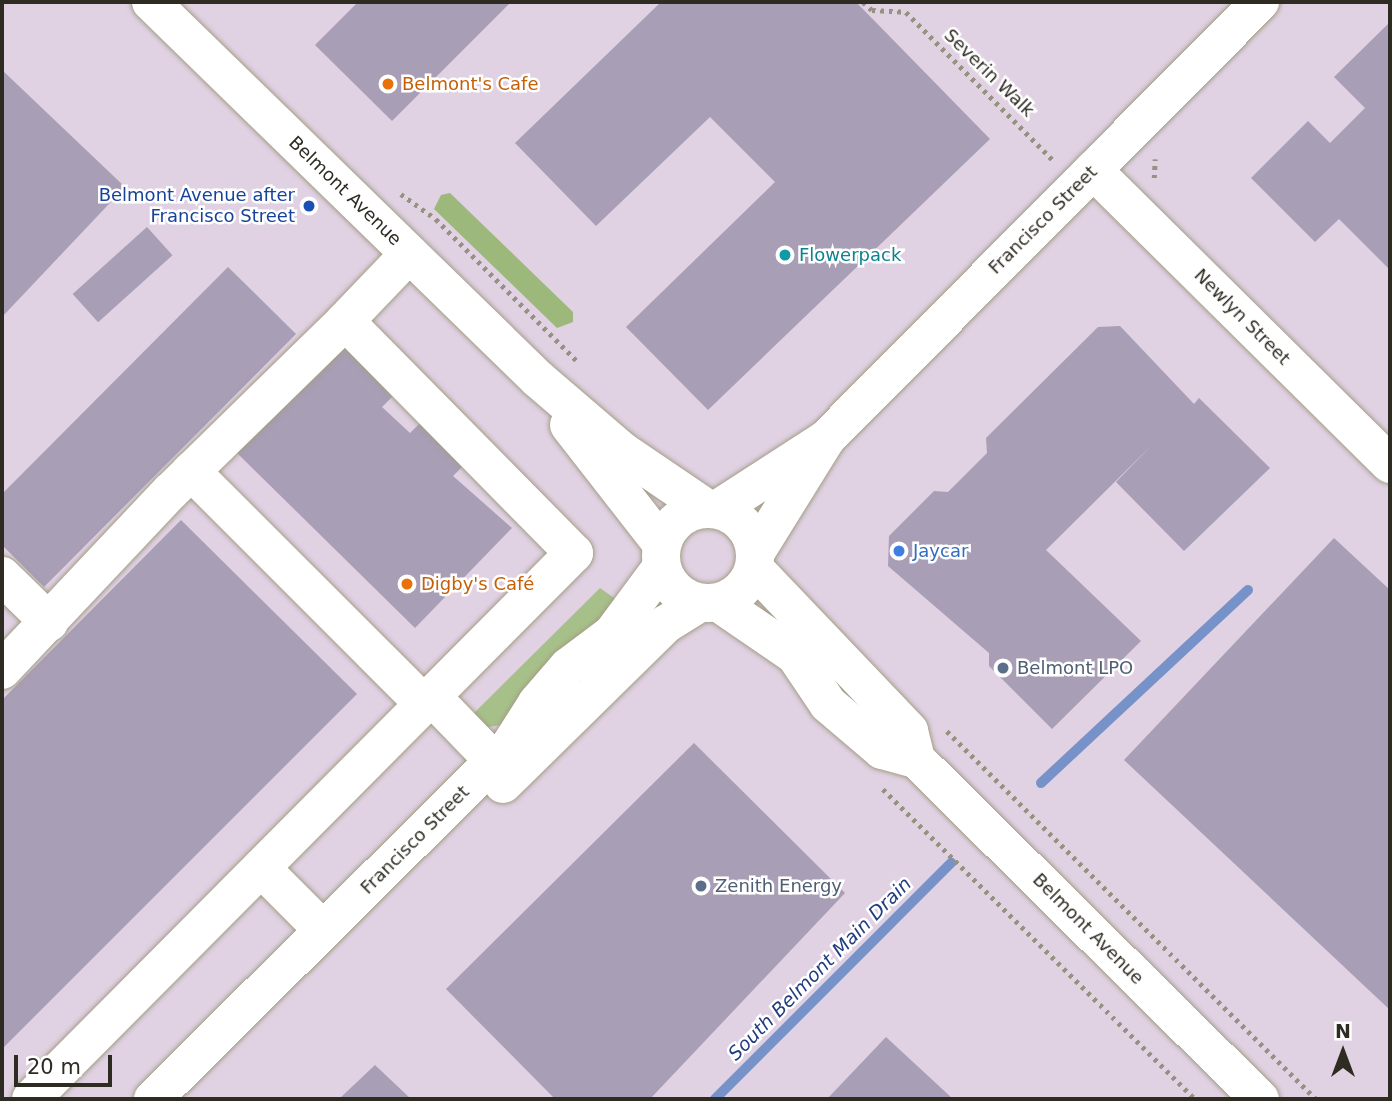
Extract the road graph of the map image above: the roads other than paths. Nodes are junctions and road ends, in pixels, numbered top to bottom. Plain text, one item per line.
1 (151, 2) edge
2 (1260, 2) edge
3 (1080, 183) junction
4 (409, 254) junction
5 (345, 321) junction
6 (538, 379) junction
7 (826, 439) junction
8 (1390, 464) edge
9 (191, 471) junction
10 (712, 508) junction
11 (661, 556) junction
12 (755, 560) junction
13 (2, 576) edge
14 (709, 603) junction
15 (49, 622) junction
16 (2, 670) edge
17 (428, 701) junction
18 (916, 759) junction
19 (494, 761) junction
20 (261, 868) junction
21 (323, 930) junction
22 (39, 1096) edge
23 (153, 1099) edge
24 (188, 1099) edge
25 (1260, 1099) edge

1 - 4 street, Belmont Avenue
2 - 3 street, Francisco Street
3 - 7 street, Francisco Street
3 - 8 street, Newlyn Street
4 - 5 street
4 - 6 street, Belmont Avenue
5 - 9 street
5 - 17 street
6 - 10 street, Belmont Avenue
6 - 11 street, Belmont Avenue
7 - 10 street, Francisco Street
7 - 12 street, Francisco Street
9 - 15 street
9 - 17 street
10 - 11 street
10 - 12 street
11 - 14 street
11 - 19 street, Francisco Street
12 - 14 street
12 - 18 street, Belmont Avenue
13 - 15 street
14 - 18 street, Belmont Avenue
14 - 24 street, Francisco Street
15 - 16 street
17 - 19 street
17 - 20 street
18 - 25 street, Belmont Avenue
19 - 21 street, Francisco Street
20 - 21 street
20 - 22 street
21 - 23 street, Francisco Street

